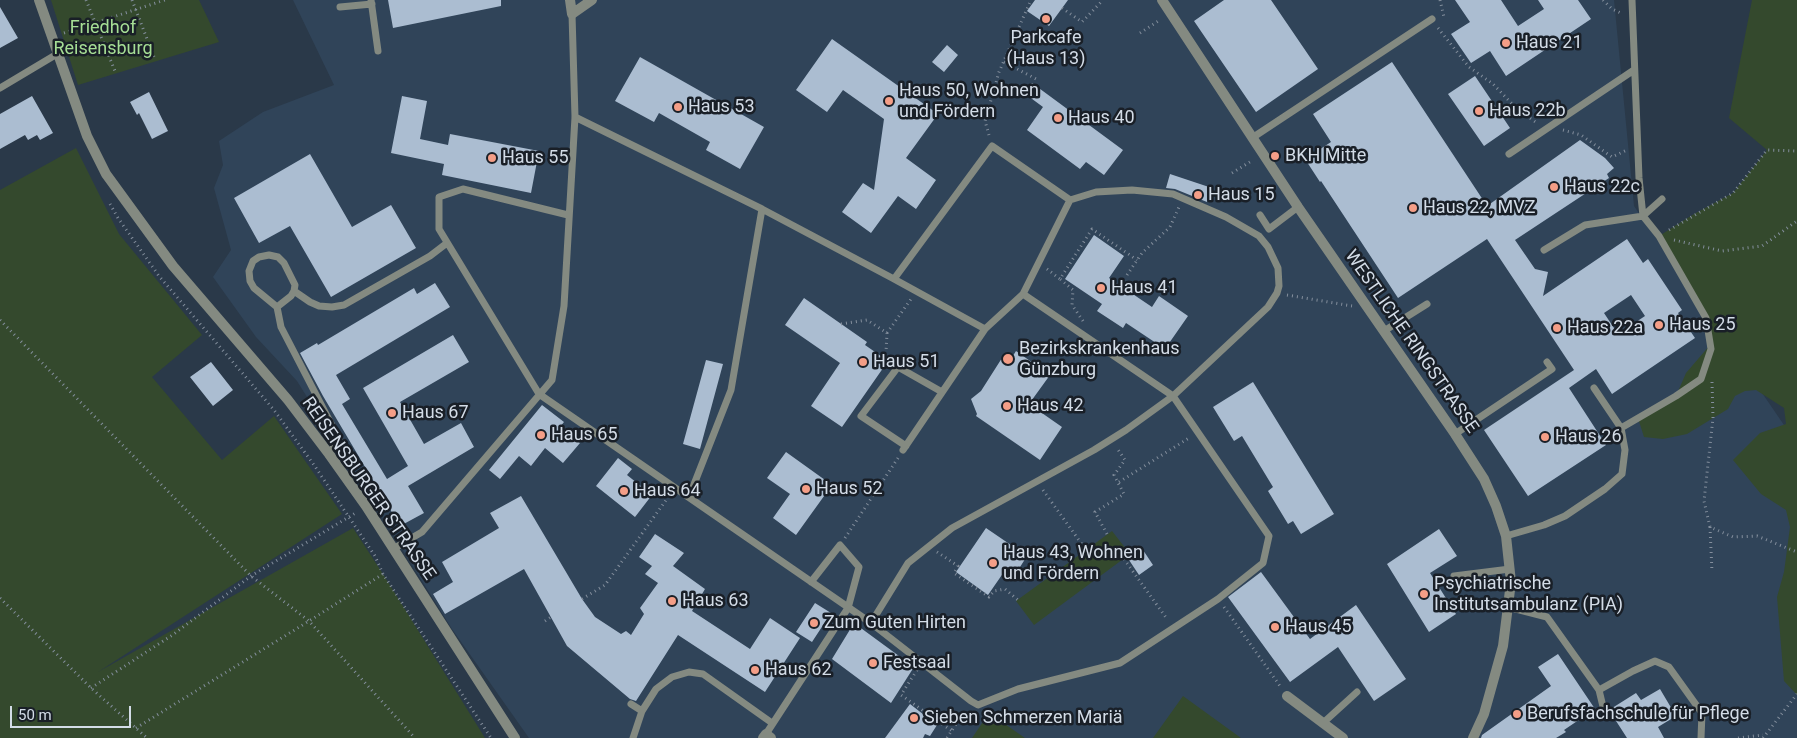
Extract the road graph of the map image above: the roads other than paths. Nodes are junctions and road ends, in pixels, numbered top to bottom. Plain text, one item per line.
1 (39, 0) edge
2 (570, 0) edge
3 (592, 0) edge
4 (1162, 0) edge
5 (1632, 0) edge
6 (372, 2) edge
7 (340, 7) dead end
8 (572, 14) junction
9 (1432, 18) road end
10 (378, 51) dead end
11 (57, 54) junction
12 (1634, 70) junction
13 (0, 88) edge
14 (575, 117) junction
15 (1252, 138) junction
16 (1509, 154) dead end
17 (1662, 199) dead end
18 (1070, 200) junction
19 (1298, 207) junction
20 (762, 209) junction
21 (568, 215) junction
22 (1260, 215) dead end
23 (1643, 216) junction
24 (447, 243) junction
25 (1544, 250) dead end
26 (894, 279) junction
27 (294, 291) junction
28 (1023, 294) junction
29 (1427, 304) dead end
30 (277, 307) junction
31 (985, 329) junction
32 (1384, 331) junction
33 (1546, 362) dead end
34 (1594, 388) dead end
35 (942, 392) junction
36 (539, 394) junction
37 (1173, 396) junction
38 (1621, 428) junction
39 (1455, 434) junction
40 (329, 454) junction
41 (689, 497) junction
42 (1506, 536) junction
43 (393, 549) junction
44 (1510, 569) junction
45 (1454, 576) dead end
46 (811, 582) junction
47 (1508, 607) junction
48 (848, 608) junction
49 (871, 623) junction
50 (1599, 690) junction
51 (1357, 692) dead end
52 (1287, 696) road end
53 (631, 704) dead end
54 (642, 711) junction
55 (1605, 715) dead end
56 (772, 723) junction
57 (1323, 723) junction
58 (767, 737) edge
59 (515, 738) edge
60 (633, 738) edge
61 (1343, 738) edge
62 (1473, 738) edge
63 (1702, 738) edge

1 - 11 street, REISENSBURGER STRASSE
2 - 8 street
3 - 8 street
4 - 15 street, WESTLICHE RINGSTRASSE
5 - 12 lane
6 - 7 lane
6 - 10 lane
8 - 14 lane
9 - 15 lane
11 - 13 lane
11 - 40 street, REISENSBURGER STRASSE
12 - 16 lane
12 - 23 lane
14 - 20 lane
14 - 21 lane
15 - 19 street, WESTLICHE RINGSTRASSE
17 - 23 lane
18 - 26 lane
18 - 28 lane
18 - 37 lane
19 - 22 lane
19 - 32 street, WESTLICHE RINGSTRASSE
20 - 26 lane
20 - 41 lane
21 - 24 lane
21 - 36 lane
23 - 25 lane
23 - 38 lane
24 - 27 lane
24 - 36 lane
26 - 31 lane
27 - 30 lane
27 - 30 lane
28 - 31 lane
28 - 37 lane
29 - 32 lane
30 - 40 lane
31 - 35 lane
32 - 39 street, WESTLICHE RINGSTRASSE
33 - 39 lane
34 - 38 lane
35 - 35 lane
36 - 41 lane
36 - 43 lane
37 - 49 lane
37 - 49 lane
38 - 42 lane
39 - 42 street, WESTLICHE RINGSTRASSE
40 - 43 street, REISENSBURGER STRASSE
41 - 46 lane
42 - 44 street, WESTLICHE RINGSTRASSE
43 - 59 street, REISENSBURGER STRASSE
44 - 45 lane
44 - 47 street, WESTLICHE RINGSTRASSE
46 - 48 lane
46 - 48 lane
47 - 50 lane
47 - 62 street, WESTLICHE RINGSTRASSE
48 - 49 lane
48 - 56 lane
50 - 55 lane
50 - 63 lane
51 - 57 lane
52 - 57 street
53 - 54 lane
54 - 56 lane
54 - 60 lane
56 - 58 lane
57 - 61 street

